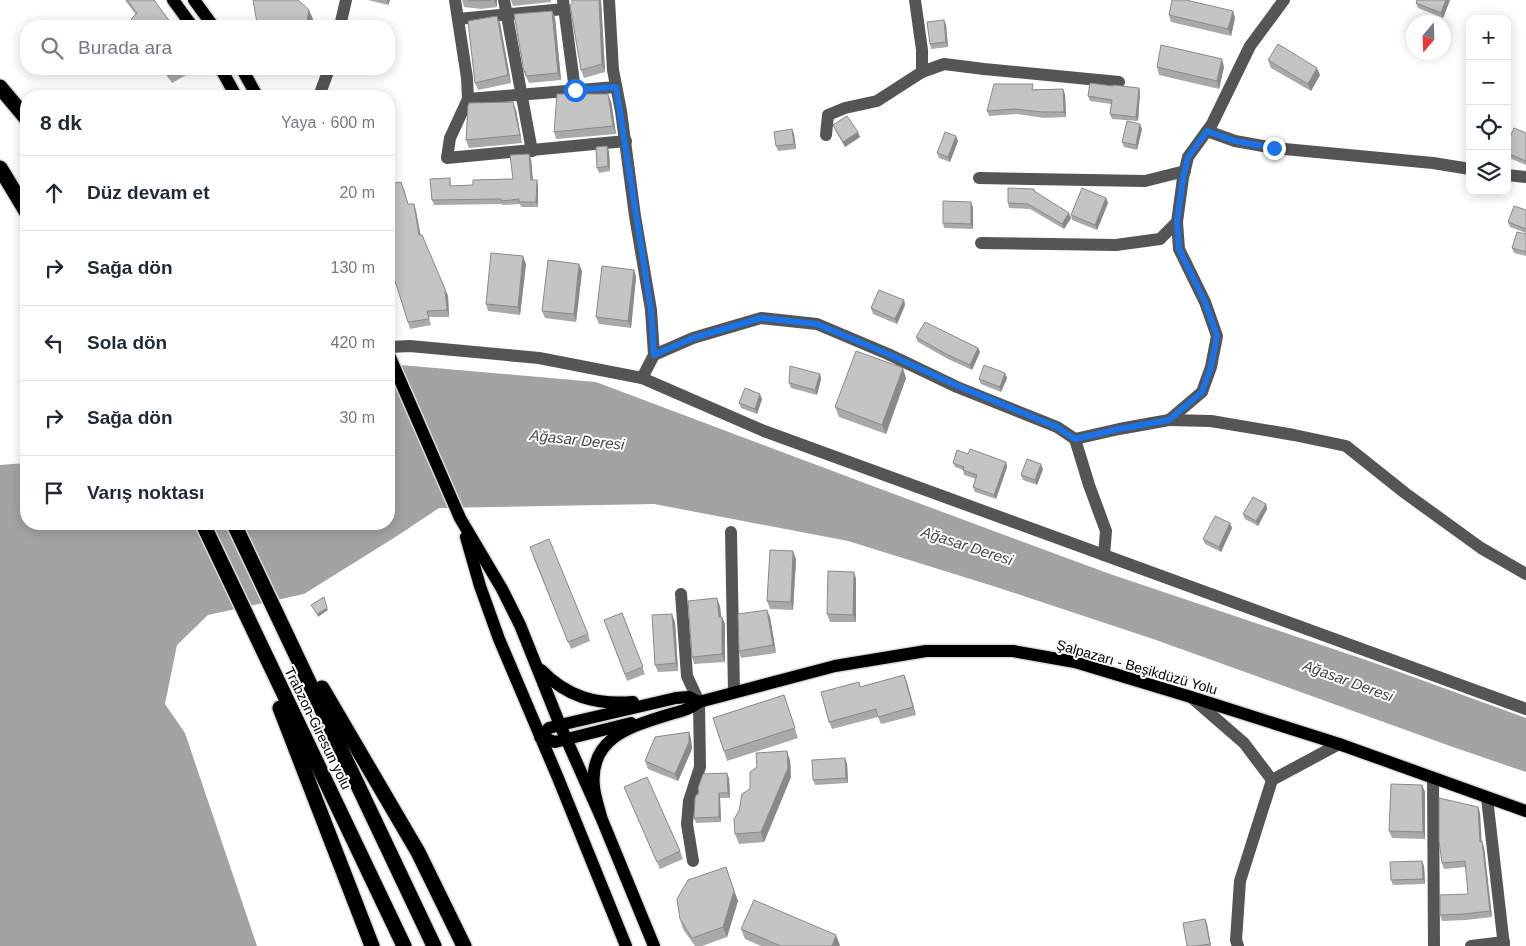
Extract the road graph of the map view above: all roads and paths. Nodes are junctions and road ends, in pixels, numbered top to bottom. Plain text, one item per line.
1 (173, 0) edge
2 (194, 0) edge
3 (346, 0) edge
4 (455, 0) edge
5 (504, 0) edge
6 (609, 0) edge
7 (915, 0) edge
8 (1284, 0) edge
9 (563, 5) edge
10 (506, 14) junction
11 (458, 19) junction
12 (188, 20) edge
13 (209, 20) edge
14 (341, 20) edge
15 (922, 72) junction
16 (225, 75) edge
17 (245, 75) edge
18 (327, 75) edge
19 (1119, 82) dead end
20 (0, 87) edge
21 (616, 87) junction
22 (233, 90) edge
23 (254, 90) edge
24 (321, 90) edge
25 (575, 90) junction
26 (520, 94) junction
27 (468, 99) junction
28 (20, 111) edge
29 (1207, 131) junction
30 (826, 135) dead end
31 (626, 142) junction
32 (532, 151) junction
33 (0, 168) edge
34 (1466, 168) edge
35 (1185, 171) junction
36 (1511, 175) edge
37 (1526, 177) edge
38 (979, 178) dead end
39 (20, 201) edge
40 (1177, 222) junction
41 (981, 243) dead end
42 (395, 347) edge
43 (654, 355) junction
44 (395, 368) edge
45 (642, 378) junction
46 (1169, 420) junction
47 (1075, 439) junction
48 (460, 518) junction
49 (206, 530) edge
50 (237, 530) edge
51 (731, 532) dead end
52 (1104, 555) junction
53 (1526, 574) edge
54 (681, 594) dead end
55 (272, 603) junction
56 (245, 615) junction
57 (535, 664) junction
58 (734, 692) junction
59 (1191, 697) junction
60 (676, 698) junction
61 (699, 702) junction
62 (1526, 709) edge
63 (665, 716) junction
64 (560, 725) junction
65 (540, 737) junction
66 (566, 740) junction
67 (1339, 744) junction
68 (1433, 778) junction
69 (1272, 780) junction
70 (1487, 798) junction
71 (1526, 812) edge
72 (601, 817) junction
73 (694, 861) dead end
74 (1504, 944) edge
75 (372, 946) edge
76 (404, 946) edge
77 (434, 946) edge
78 (464, 946) edge
79 (626, 946) edge
80 (654, 946) edge
81 (1238, 946) edge
82 (1434, 946) edge
83 (1471, 946) edge

1 - 12 main road
2 - 13 main road
3 - 14 street
4 - 11 street
5 - 10 street
6 - 21 street
7 - 15 street
8 - 29 street
9 - 10 street
9 - 25 street
10 - 11 street
10 - 26 street
11 - 27 street
15 - 19 street
15 - 30 street
16 - 22 main road
17 - 23 main road
18 - 24 street
20 - 28 highway
21 - 25 street
21 - 31 street
25 - 26 street
26 - 27 street
26 - 32 street
27 - 32 street
29 - 34 street
29 - 35 street
31 - 32 street
31 - 43 street
33 - 39 highway
35 - 38 street
35 - 40 street
36 - 37 street
40 - 41 street
40 - 46 street
42 - 45 street
43 - 45 street
43 - 47 street
44 - 48 main road
45 - 52 street
46 - 47 street
46 - 53 street
47 - 52 street
48 - 57 main road
48 - 65 main road
49 - 56 highway, Trabzon-Giresun yolu
50 - 55 highway
51 - 58 street
52 - 62 street
54 - 61 street
55 - 77 highway
55 - 78 highway
56 - 75 highway
56 - 76 highway, Trabzon-Giresun yolu
57 - 60 main road
57 - 64 main road
58 - 59 main road, Şalpazarı - Beşikdüzü Yolu
58 - 61 main road, Şalpazarı - Beşikdüzü Yolu
59 - 67 main road, Şalpazarı - Beşikdüzü Yolu
59 - 69 street
60 - 61 main road
60 - 64 main road
61 - 63 main road, Şalpazarı - Beşikdüzü Yolu
61 - 73 street
63 - 66 main road
63 - 72 main road
64 - 65 main road
64 - 66 main road
65 - 66 main road
65 - 79 main road
66 - 72 main road
67 - 68 main road, Şalpazarı - Beşikdüzü Yolu
67 - 69 street
68 - 70 main road, Şalpazarı - Beşikdüzü Yolu
68 - 82 street
69 - 81 street
70 - 71 main road, Şalpazarı - Beşikdüzü Yolu
70 - 74 street
72 - 80 main road
74 - 83 street

